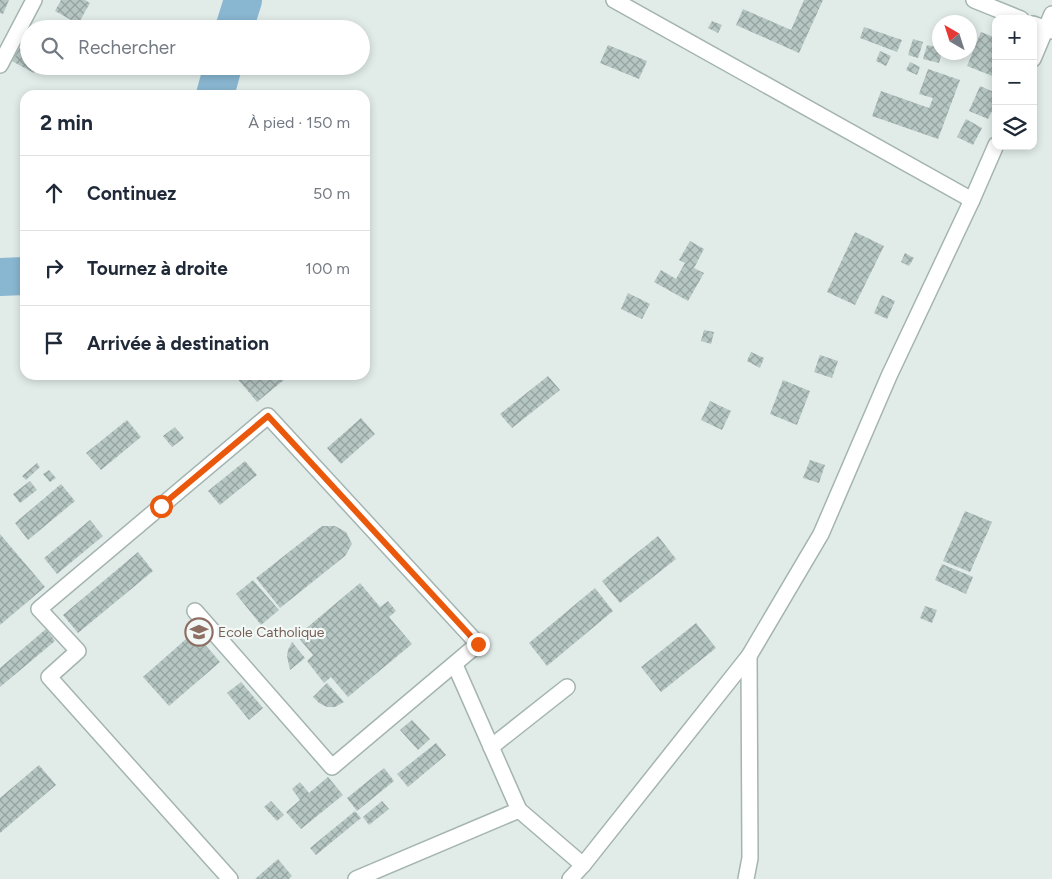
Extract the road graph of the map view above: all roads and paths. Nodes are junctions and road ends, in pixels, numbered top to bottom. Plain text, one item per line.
1 (34, 0) edge
2 (614, 0) edge
3 (974, 0) edge
4 (1052, 14) edge
5 (1011, 15) edge
6 (24, 20) edge
7 (20, 27) edge
8 (1044, 28) edge
9 (1037, 48) edge
10 (0, 65) edge
11 (994, 150) edge
12 (972, 200) junction
13 (195, 611) dead end
14 (749, 656) junction
15 (455, 665) junction
16 (567, 687) dead end
17 (492, 747) junction
18 (519, 810) junction
19 (583, 865) junction
20 (230, 879) edge
21 (356, 879) edge
22 (570, 879) edge
23 (746, 879) edge

1 - 6 street
2 - 12 street
3 - 5 street
4 - 8 street
7 - 10 street
8 - 9 street
11 - 12 street
12 - 14 street
13 - 15 street
14 - 19 street
14 - 23 street
15 - 17 street
15 - 20 street
16 - 17 street
17 - 18 street
18 - 19 street
18 - 21 street
19 - 22 street

